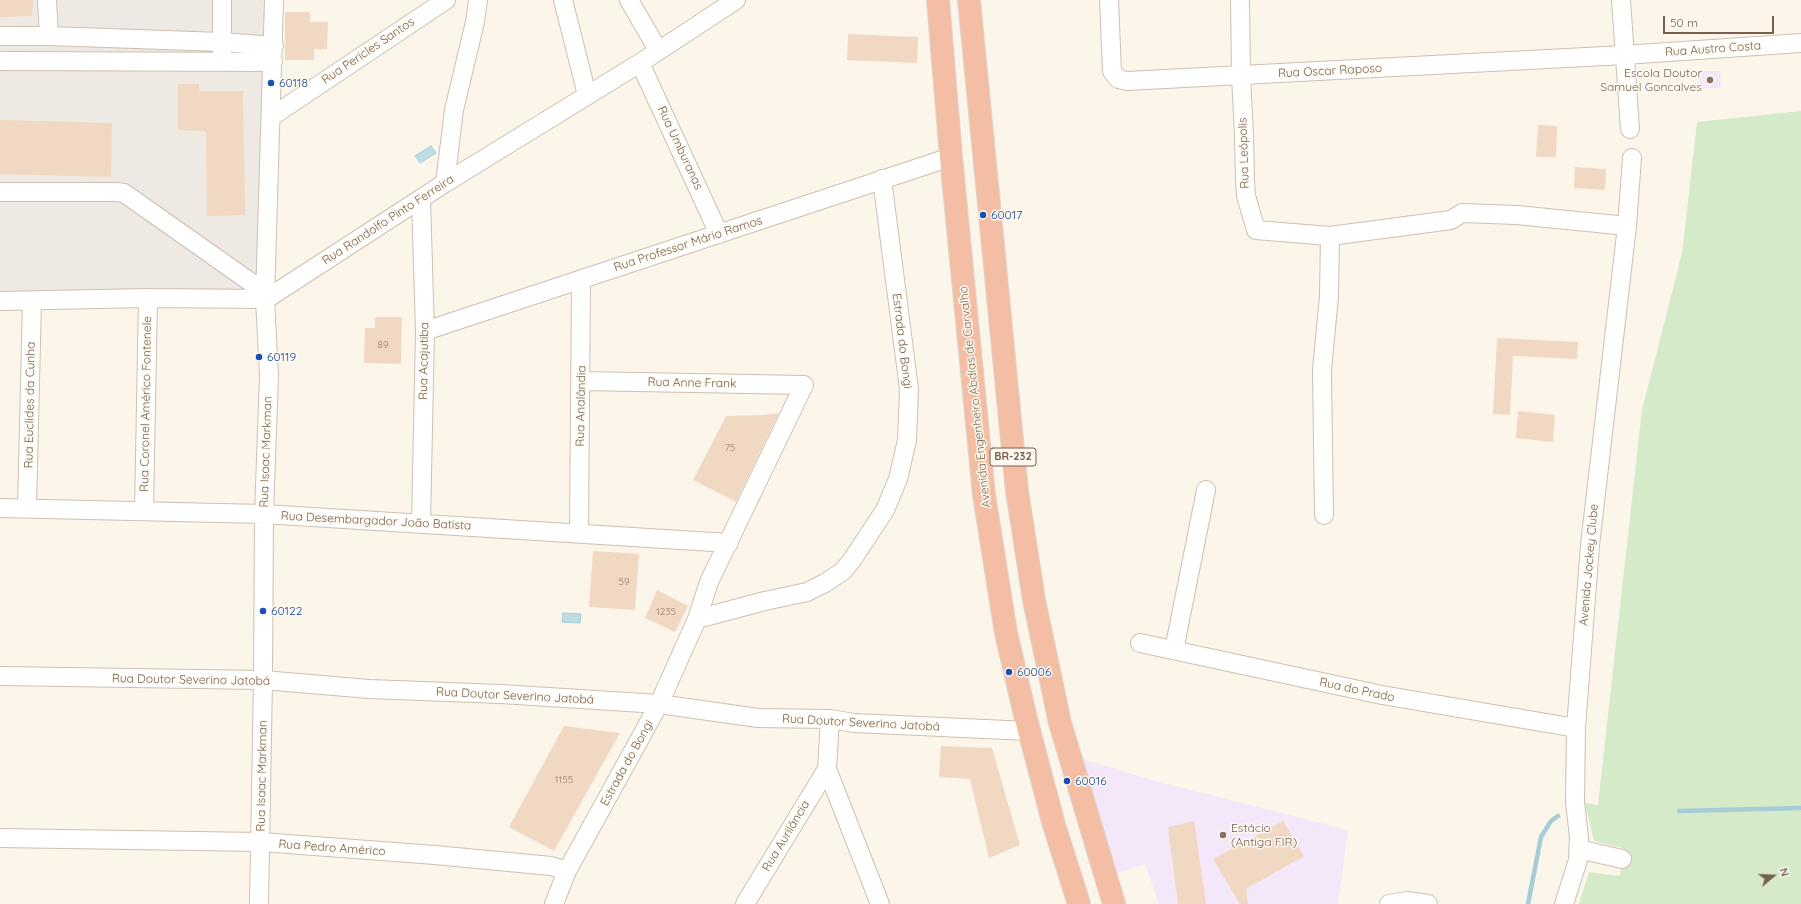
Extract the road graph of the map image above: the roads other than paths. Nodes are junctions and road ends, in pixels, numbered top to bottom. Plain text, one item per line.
1 (48, 0) edge
2 (222, 0) edge
3 (274, 0) edge
4 (446, 0) edge
5 (478, 0) edge
6 (563, 0) edge
7 (629, 0) edge
8 (736, 0) edge
9 (938, 0) edge
10 (969, 0) edge
11 (1109, 0) edge
12 (1240, 0) edge
13 (1621, 0) edge
14 (1, 36) edge
15 (49, 36) junction
16 (222, 42) junction
17 (1801, 43) edge
18 (658, 50) junction
19 (273, 54) junction
20 (1624, 55) junction
21 (2, 61) edge
22 (223, 62) junction
23 (640, 63) junction
24 (1241, 76) junction
25 (587, 95) junction
26 (271, 117) junction
27 (1630, 129) dead end
28 (951, 157) junction
29 (1632, 158) dead end
30 (882, 180) junction
31 (445, 183) junction
32 (0, 192) edge
33 (422, 199) junction
34 (1627, 226) junction
35 (719, 234) junction
36 (1330, 236) junction
37 (581, 280) junction
38 (265, 296) junction
39 (148, 298) junction
40 (0, 301) edge
41 (32, 301) junction
42 (425, 331) junction
43 (581, 381) junction
44 (804, 385) joint
45 (1206, 490) dead end
46 (0, 508) edge
47 (27, 508) junction
48 (144, 510) junction
49 (264, 514) junction
50 (1324, 515) dead end
51 (421, 524) junction
52 (579, 533) junction
53 (729, 543) junction
54 (696, 619) junction
55 (1140, 643) dead end
56 (1174, 650) junction
57 (0, 676) edge
58 (263, 680) junction
59 (659, 704) junction
60 (830, 719) junction
61 (1576, 728) junction
62 (1029, 731) junction
63 (828, 769) junction
64 (0, 838) edge
65 (261, 842) junction
66 (1578, 849) junction
67 (1622, 859) dead end
68 (567, 871) junction
69 (259, 904) edge
70 (554, 904) edge
71 (745, 904) edge
72 (880, 904) edge
73 (1079, 904) edge
74 (1114, 904) edge
75 (1389, 904) edge
76 (1428, 904) edge
77 (1564, 904) edge

1 - 15 street
2 - 16 street
3 - 19 street, Rua Isaac Markman
4 - 26 street, Rua Pericles Santos
5 - 31 street
6 - 25 street
7 - 18 street
8 - 18 street, Rua Randolfo Pinto Ferreira
9 - 28 highway, Avenida Engenheiro Abdias de Carvalho / BR-232
10 - 74 highway, BR-232
11 - 24 street, Rua Oscar Raposo
12 - 24 street, Rua Leópolis
13 - 20 street
14 - 15 street
14 - 21 street
15 - 16 street
16 - 19 street
16 - 22 street
17 - 20 street, Rua Austro Costa
18 - 23 street, Rua Randolfo Pinto Ferreira
19 - 22 street
19 - 26 street, Rua Isaac Markman
20 - 24 street, Rua Oscar Raposo
20 - 27 street
21 - 22 street
23 - 25 street, Rua Randolfo Pinto Ferreira
23 - 35 street, Rua Umburanas
24 - 36 street, Rua Leópolis
25 - 31 street, Rua Randolfo Pinto Ferreira
26 - 38 street, Rua Isaac Markman
28 - 30 street, Rua Professor Mário Ramos
28 - 62 highway, Avenida Engenheiro Abdias de Carvalho / BR-232
29 - 34 street, Avenida Jockey Clube
30 - 35 street, Rua Professor Mário Ramos
30 - 54 street, Estrada do Bongi
31 - 33 street, Rua Randolfo Pinto Ferreira
32 - 38 street
33 - 38 street, Rua Randolfo Pinto Ferreira
33 - 42 street, Rua Acajutiba
34 - 36 street
34 - 61 street, Avenida Jockey Clube
35 - 37 street, Rua Professor Mário Ramos
36 - 50 street
37 - 42 street, Rua Professor Mário Ramos
37 - 43 street, Rua Analândia
38 - 39 street
38 - 49 street, Rua Isaac Markman
39 - 41 street
39 - 48 street, Rua Coronel Américo Fontenele
40 - 41 street
41 - 47 street, Rua Euclides da Cunha
42 - 51 street, Rua Acajutiba
43 - 44 street, Rua Anne Frank
43 - 52 street, Rua Analândia
44 - 53 street, Estrada do Bongi
45 - 56 street
46 - 47 street, Rua Desembargador João Batista
47 - 48 street, Rua Desembargador João Batista
48 - 49 street, Rua Desembargador João Batista
49 - 51 street, Rua Desembargador João Batista
49 - 58 street, Rua Isaac Markman
51 - 52 street, Rua Desembargador João Batista
52 - 53 street, Rua Desembargador João Batista
53 - 54 street, Estrada do Bongi
54 - 59 street, Estrada do Bongi
55 - 56 street, Rua do Prado
56 - 61 street, Rua do Prado
57 - 58 street, Rua Doutor Severino Jatobá
58 - 59 street, Rua Doutor Severino Jatobá
58 - 65 street, Rua Isaac Markman
59 - 60 street, Rua Doutor Severino Jatobá
59 - 68 street, Estrada do Bongi
60 - 62 street, Rua Doutor Severino Jatobá
60 - 63 street
61 - 66 street, Avenida Jockey Clube
62 - 73 highway, Avenida Engenheiro Abdias de Carvalho / BR-232
63 - 71 street, Rua Aurilância
63 - 72 street
64 - 65 street, Rua Pedro Américo
65 - 68 street, Rua Pedro Américo
65 - 69 street, Rua Isaac Markman
66 - 67 street
66 - 77 street, Avenida Jockey Clube
68 - 70 street, Estrada do Bongi
75 - 76 street

